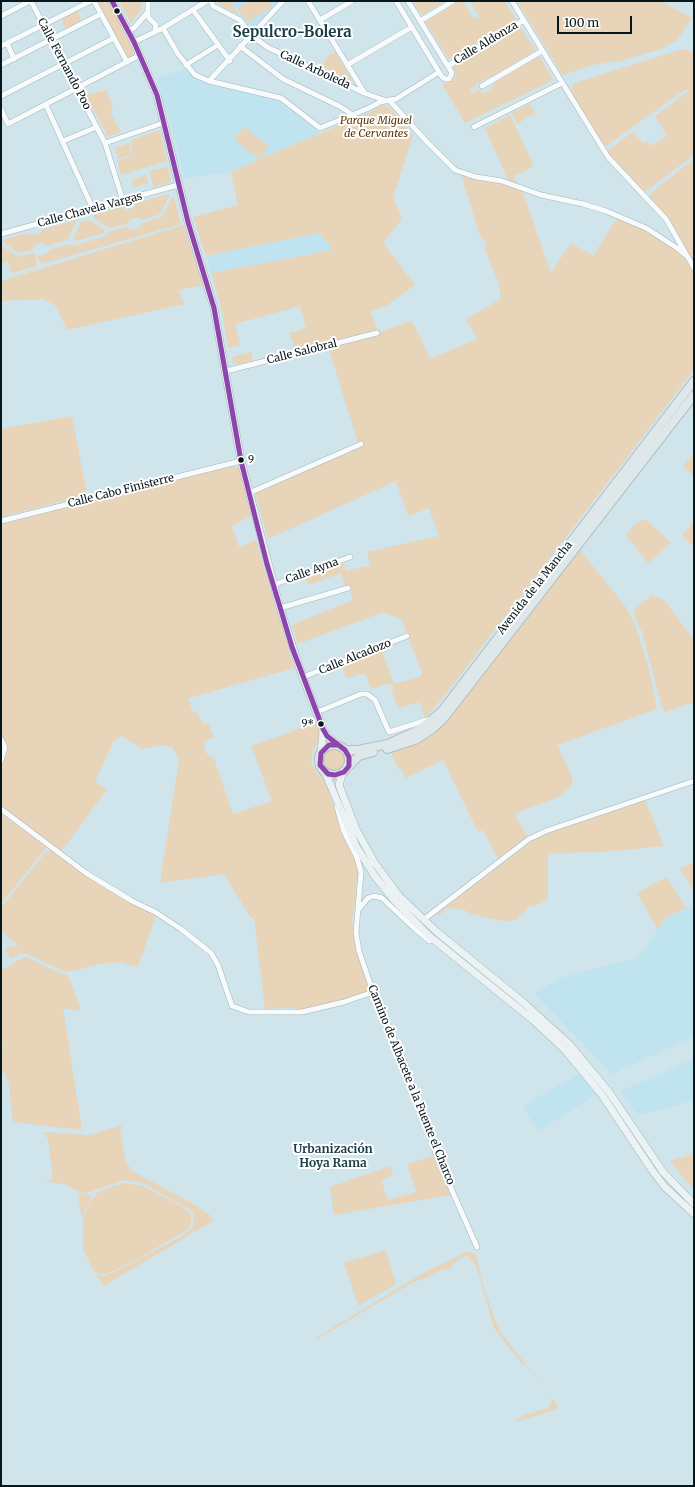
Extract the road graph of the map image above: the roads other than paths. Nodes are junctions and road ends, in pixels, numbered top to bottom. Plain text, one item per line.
1 (30, 1) edge
2 (91, 1) edge
3 (94, 1) edge
4 (112, 1) edge
5 (148, 1) edge
6 (207, 1) edge
7 (211, 1) edge
8 (283, 1) edge
9 (308, 1) edge
10 (352, 1) edge
11 (396, 1) edge
12 (408, 1) edge
13 (453, 1) edge
14 (512, 1) edge
15 (193, 10) junction
16 (147, 13) junction
17 (101, 14) junction
18 (1, 16) edge
19 (320, 20) junction
20 (524, 20) junction
21 (420, 21) junction
22 (44, 25) junction
23 (412, 27) junction
24 (164, 28) junction
25 (128, 31) junction
26 (155, 31) junction
27 (251, 34) junction
28 (114, 38) junction
29 (51, 39) junction
30 (134, 42) junction
31 (7, 43) junction
32 (218, 45) junction
33 (1, 46) edge
34 (240, 46) junction
35 (542, 51) junction
36 (140, 55) junction
37 (14, 58) junction
38 (229, 60) junction
39 (127, 62) junction
40 (64, 64) junction
41 (186, 65) junction
42 (347, 65) junction
43 (1, 66) edge
44 (448, 66) junction
45 (439, 72) junction
46 (209, 81) junction
47 (562, 83) junction
48 (482, 86) dead end
49 (77, 89) junction
50 (364, 93) junction
51 (1, 96) edge
52 (389, 100) junction
53 (46, 105) junction
54 (1, 109) edge
55 (353, 115) junction
56 (164, 123) junction
57 (97, 127) junction
58 (474, 127) dead end
59 (63, 142) junction
60 (105, 143) junction
61 (178, 185) junction
62 (123, 201) junction
63 (93, 209) junction
64 (1, 234) edge
65 (687, 256) junction
66 (694, 268) edge
67 (378, 333) dead end
68 (226, 370) junction
69 (694, 381) edge
70 (694, 395) edge
71 (361, 444) dead end
72 (241, 461) junction
73 (249, 493) junction
74 (1, 521) edge
75 (350, 557) dead end
76 (273, 585) junction
77 (348, 588) dead end
78 (280, 608) junction
79 (407, 636) dead end
80 (303, 677) junction
81 (317, 712) junction
82 (427, 720) dead end
83 (323, 729) junction
84 (1, 739) edge
85 (352, 750) junction
86 (3, 753) edge
87 (320, 753) junction
88 (1, 761) edge
89 (349, 766) junction
90 (325, 772) junction
91 (342, 774) junction
92 (694, 781) edge
93 (335, 796) junction
94 (1, 809) edge
95 (427, 917) dead end
96 (356, 920) junction
97 (449, 951) junction
98 (374, 992) junction
99 (694, 1204) edge
100 (694, 1214) edge
101 (477, 1247) dead end

1 - 18 street
1 - 22 street, Calle Fernando Poo
2 - 22 street
3 - 17 street
4 - 25 main road
5 - 16 street
6 - 15 street
7 - 27 street, Calle Arboleda
8 - 27 street
9 - 19 street
10 - 19 street
11 - 23 street
12 - 21 street
13 - 21 street
14 - 20 street
15 - 24 street
15 - 32 street
16 - 25 street
16 - 26 street
17 - 28 street
17 - 29 street
19 - 42 street
20 - 35 street
20 - 44 street, Calle Aldonza
21 - 44 street
22 - 29 street, Calle Fernando Poo
22 - 31 street
23 - 42 street
23 - 45 street
24 - 26 street
24 - 41 street
25 - 30 main road
26 - 30 street
27 - 34 street
27 - 50 street, Calle Arboleda
28 - 39 street
28 - 40 street
29 - 37 street
29 - 40 street, Calle Fernando Poo
30 - 36 main road
31 - 33 street
31 - 37 street
32 - 38 street
32 - 41 street
34 - 38 street
34 - 55 street
35 - 47 street
35 - 48 street
36 - 39 street
36 - 56 main road
37 - 43 street
38 - 46 street
39 - 49 street
40 - 49 street, Calle Fernando Poo
40 - 51 street
41 - 46 street
42 - 50 street
44 - 45 street
45 - 52 street
46 - 55 street
47 - 58 street
47 - 65 street
49 - 53 street
49 - 57 street, Calle Fernando Poo
50 - 52 street, Calle Arboleda
52 - 55 street
52 - 65 street
53 - 54 street
53 - 59 street
56 - 60 street
56 - 61 main road
57 - 59 street
57 - 60 street, Calle Fernando Poo
59 - 63 street
60 - 62 street, Calle Fernando Poo
61 - 62 street, Calle Chavela Vargas
61 - 68 main road
62 - 63 street, Calle Chavela Vargas
63 - 64 street, Calle Chavela Vargas
65 - 66 street
67 - 68 street, Calle Salobral
68 - 72 main road
69 - 85 main road, Avenida de la Mancha
70 - 85 main road, Avenida de la Mancha
71 - 73 street
72 - 73 main road
72 - 74 street, Calle Cabo Finisterre
73 - 76 main road
75 - 76 street, Calle Ayna
76 - 78 main road
77 - 78 street
78 - 80 main road
79 - 80 street, Calle Alcadozo
80 - 81 main road
81 - 82 street
81 - 83 main road
83 - 85 main road
83 - 87 main road
84 - 86 street
85 - 87 main road
85 - 89 main road
85 - 89 main road, Avenida de la Mancha
86 - 88 street
87 - 90 main road
89 - 91 main road
90 - 91 main road
90 - 93 main road
91 - 99 main road
92 - 95 street
93 - 96 street, Camino de Albacete a la Fuente el Charco
93 - 97 main road
94 - 98 street
96 - 97 street
96 - 98 street, Camino de Albacete a la Fuente el Charco
97 - 100 main road
98 - 101 street, Camino de Albacete a la Fuente el Charco

